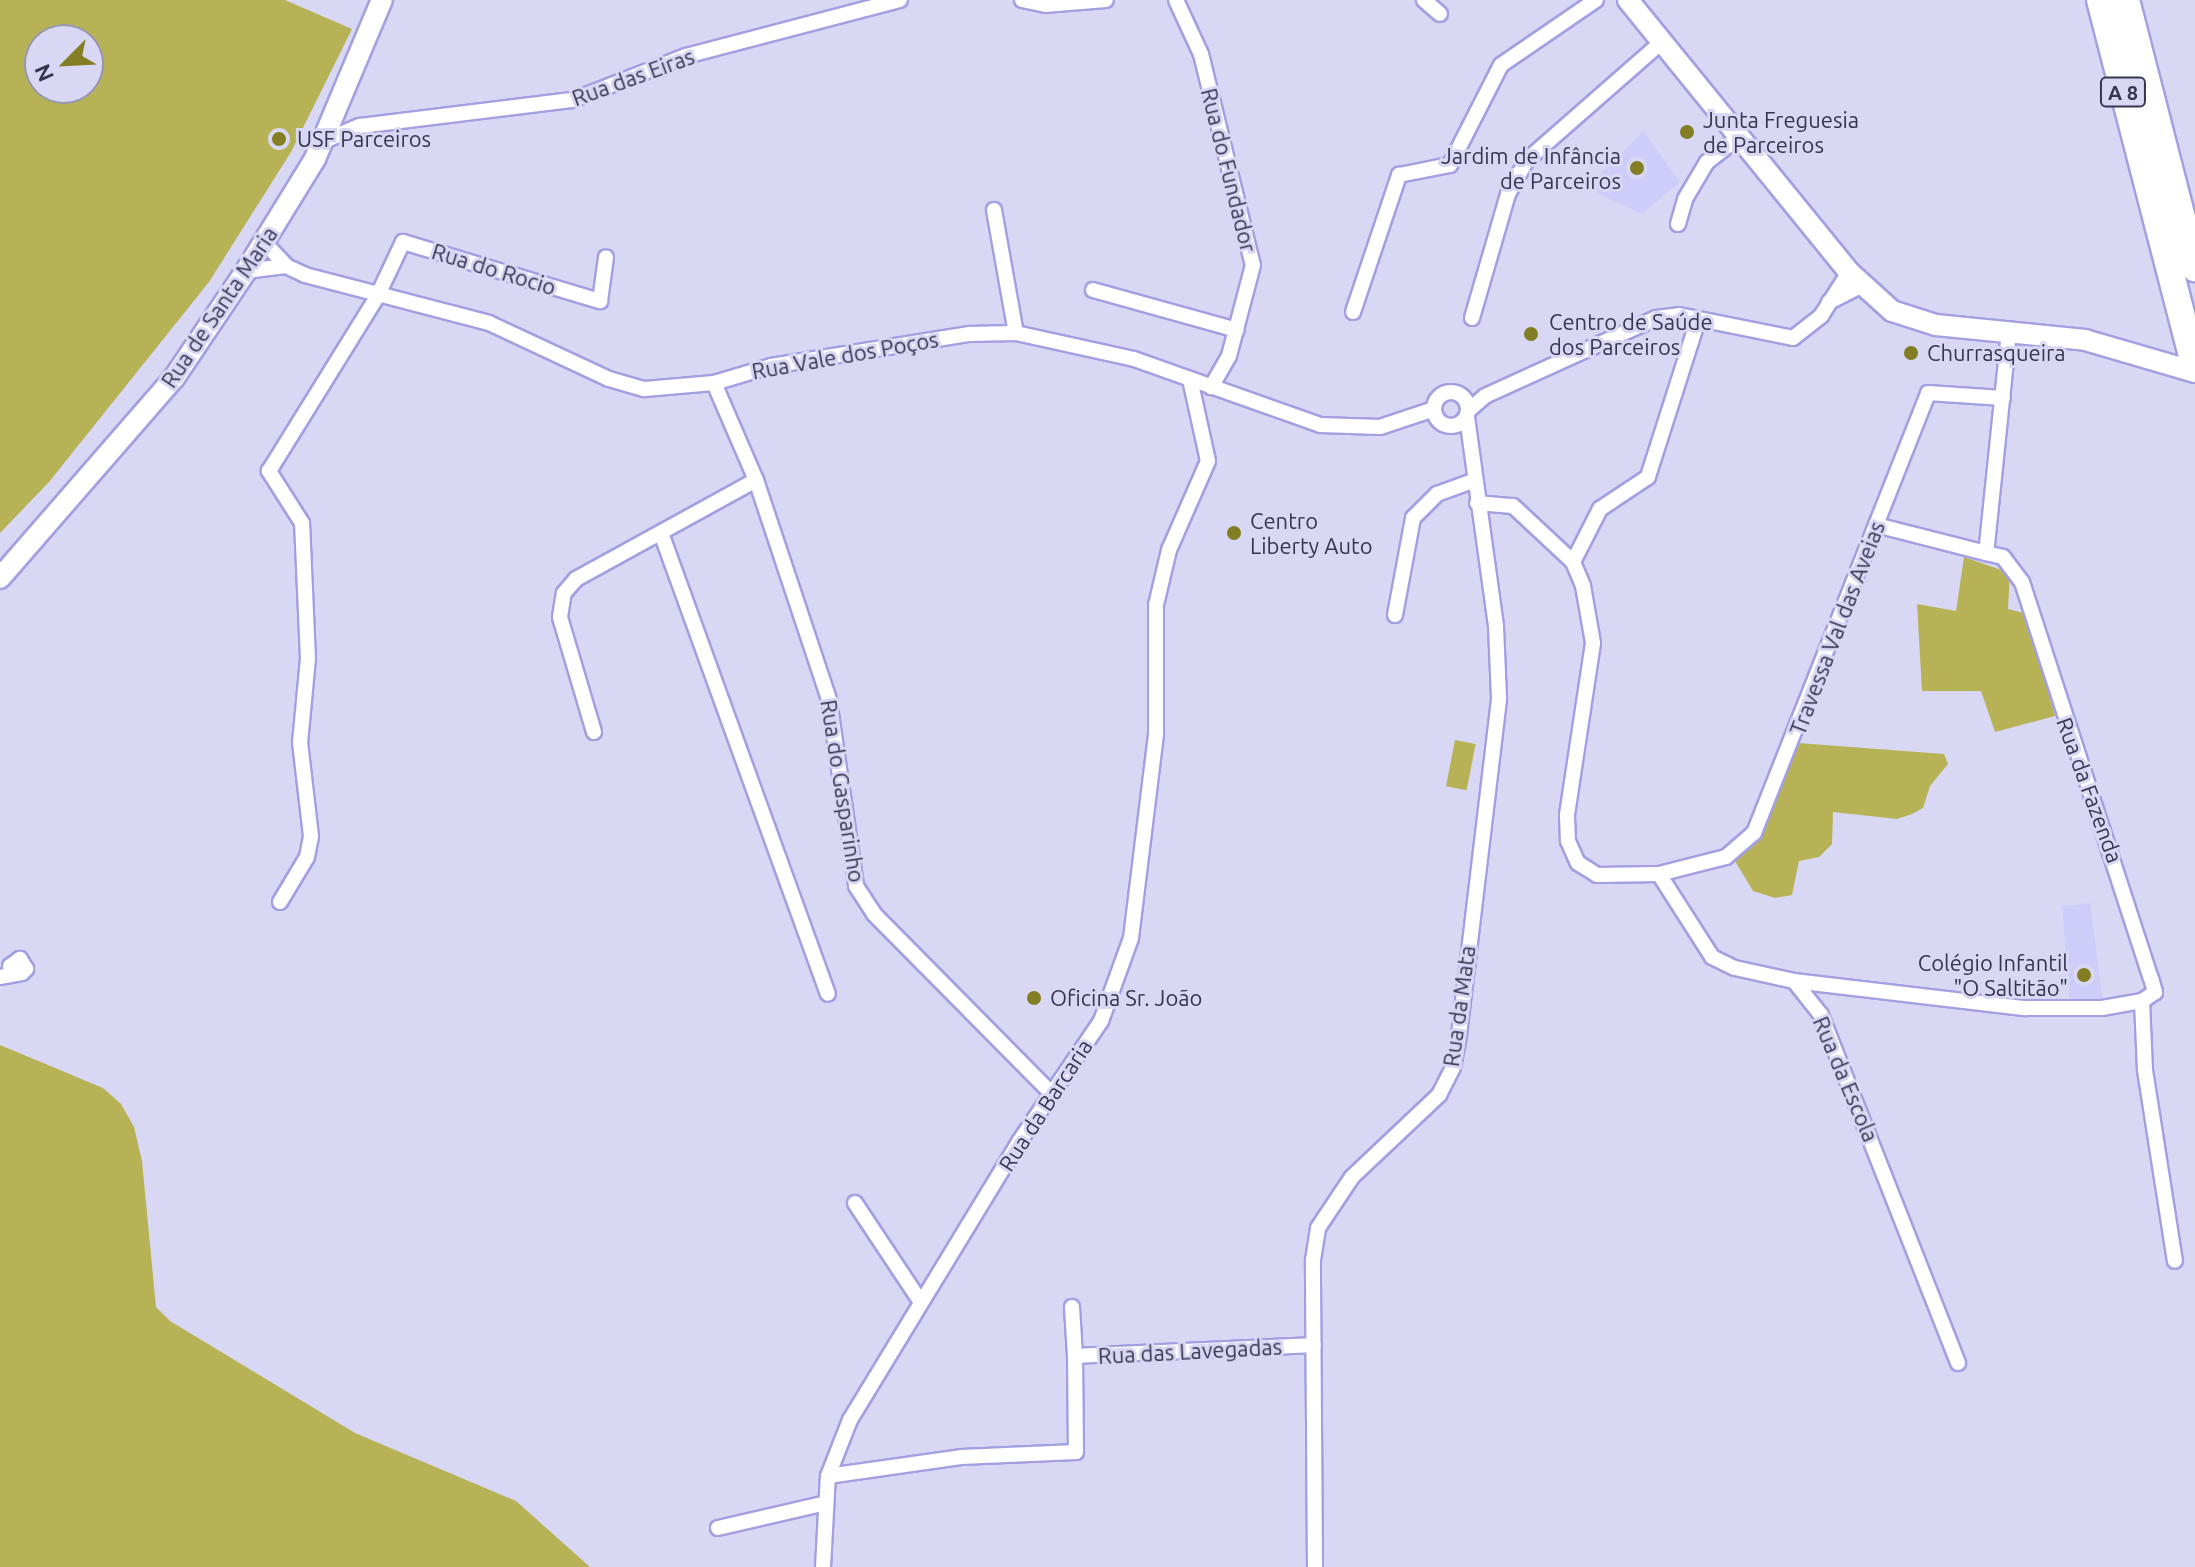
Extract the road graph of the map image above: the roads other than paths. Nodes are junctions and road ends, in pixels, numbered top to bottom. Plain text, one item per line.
1 (382, 0) edge
2 (1022, 0) edge
3 (1106, 0) edge
4 (1424, 0) edge
5 (1596, 0) edge
6 (1628, 0) edge
7 (2100, 0) edge
8 (2126, 0) edge
9 (892, 1) edge
10 (1185, 2) edge
11 (1440, 14) dead end
12 (1662, 42) junction
13 (335, 114) junction
14 (360, 126) junction
15 (1739, 137) junction
16 (324, 141) junction
17 (2159, 179) junction
18 (994, 210) dead end
19 (1678, 224) dead end
20 (264, 242) junction
21 (606, 257) dead end
22 (286, 266) junction
23 (2195, 268) edge
24 (246, 271) junction
25 (1855, 279) junction
26 (1093, 290) dead end
27 (377, 297) junction
28 (1353, 312) dead end
29 (1472, 318) dead end
30 (1698, 320) junction
31 (1237, 330) junction
32 (2009, 332) junction
33 (1016, 333) junction
34 (2195, 369) edge
35 (1190, 379) junction
36 (714, 383) junction
37 (1211, 387) junction
38 (1461, 395) junction
39 (1485, 396) junction
40 (2003, 398) junction
41 (1468, 414) junction
42 (1441, 420) junction
43 (1468, 446) junction
44 (756, 480) junction
45 (1473, 481) junction
46 (1477, 503) junction
47 (1876, 525) junction
48 (661, 533) junction
49 (1986, 553) junction
50 (1573, 562) junction
51 (0, 578) edge
52 (1395, 615) dead end
53 (594, 732) dead end
54 (1659, 874) junction
55 (280, 902) dead end
56 (1794, 981) junction
57 (828, 994) dead end
58 (2142, 1001) junction
59 (1052, 1094) junction
60 (855, 1203) dead end
61 (2175, 1261) dead end
62 (920, 1301) junction
63 (1072, 1307) dead end
64 (1314, 1345) junction
65 (1075, 1356) junction
66 (1958, 1363) dead end
67 (828, 1476) junction
68 (826, 1503) junction
69 (718, 1528) dead end
70 (823, 1567) edge
71 (1315, 1567) edge

1 - 13 main road, Rua de Santa Maria
2 - 3 street
4 - 11 street
5 - 28 street
6 - 12 main road
7 - 17 highway, A 8
8 - 17 highway, A 8
9 - 14 street, Rua das Eiras
10 - 31 street, Rua do Fundador
12 - 15 main road
12 - 29 street
13 - 14 street
13 - 16 main road, Rua de Santa Maria
14 - 16 street, Rua das Eiras
15 - 19 street
15 - 25 main road
16 - 20 main road, Rua de Santa Maria
17 - 23 highway, A 8
17 - 34 highway, A 8
18 - 33 street
20 - 22 street, Rua Vale dos Poços
20 - 24 main road, Rua de Santa Maria
21 - 27 street, Rua do Rocio
22 - 24 street, Rua Vale dos Poços
22 - 27 street, Rua Vale dos Poços
24 - 51 main road, Rua de Santa Maria
25 - 30 street
25 - 32 main road
26 - 31 street
27 - 36 street, Rua Vale dos Poços
27 - 55 street
30 - 39 street
30 - 50 street
31 - 37 street, Rua do Fundador
32 - 34 main road
32 - 40 street
33 - 35 street, Rua Vale dos Poços
33 - 36 street, Rua Vale dos Poços
35 - 37 street, Rua Vale dos Poços
35 - 59 street, Rua da Barcaria
36 - 44 street, Rua do Gasparinho
37 - 42 street, Rua Vale dos Poços
38 - 39 street
38 - 41 street
38 - 42 street
39 - 41 street
40 - 47 street, Travessa Val das Aveias
40 - 49 street
41 - 42 street
41 - 43 street, Rua da Mata
42 - 43 street
43 - 45 street, Rua da Mata
44 - 48 street
44 - 59 street, Rua do Gasparinho
45 - 46 street, Rua da Mata
45 - 52 street
46 - 50 street
46 - 64 street, Rua da Mata
47 - 49 street
47 - 54 street, Travessa Val das Aveias
48 - 53 street
48 - 57 street
49 - 58 street, Rua da Fazenda
50 - 54 street
54 - 56 street
56 - 58 street
56 - 66 street, Rua da Escola
58 - 61 street, Rua da Fazenda
59 - 62 street, Rua da Barcaria
60 - 62 street
62 - 67 street, Rua da Barcaria
63 - 65 street
64 - 65 street, Rua das Lavegadas
64 - 71 street, Rua da Mata
65 - 67 street, Rua das Lavegadas
67 - 68 street, Rua da Barcaria
68 - 69 street
68 - 70 street, Rua da Barcaria

